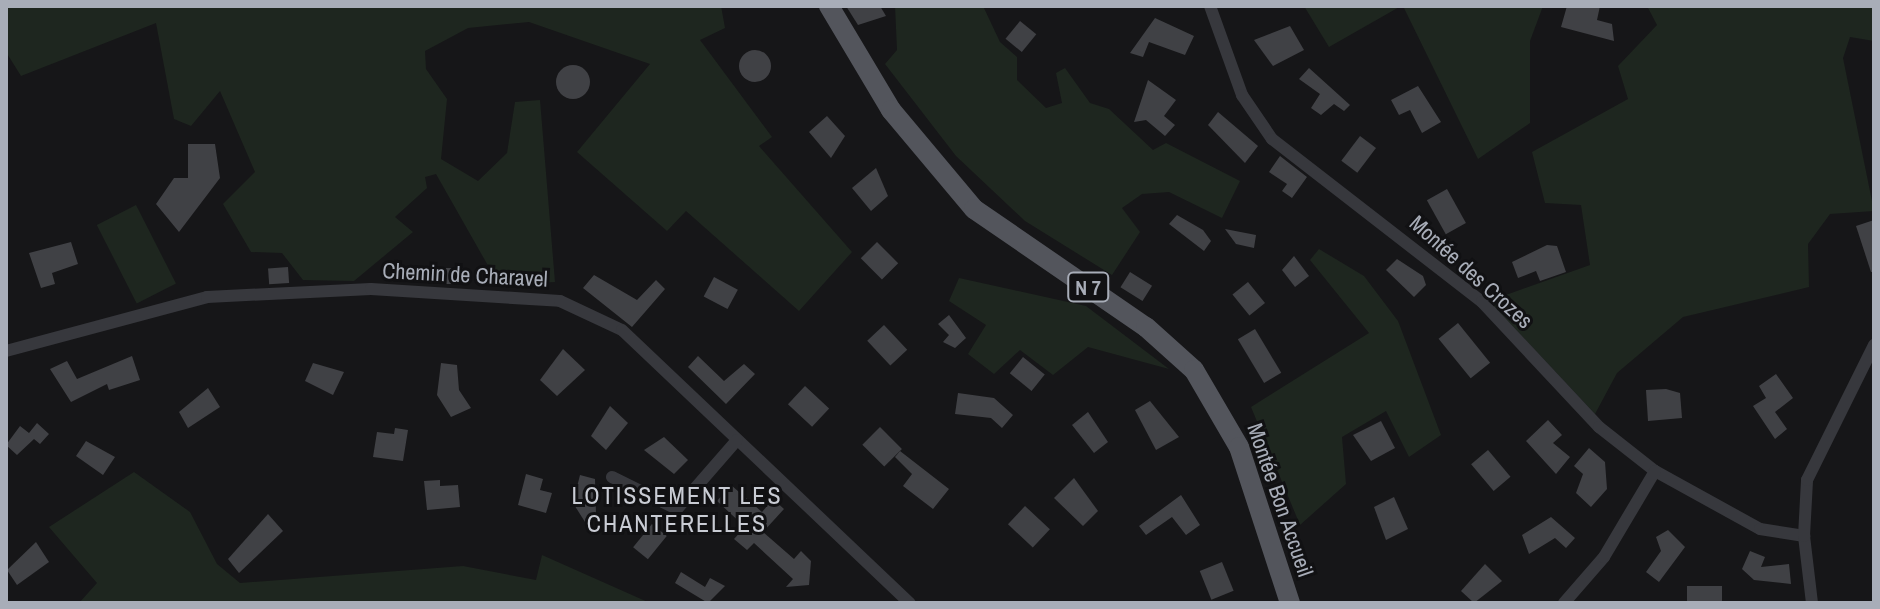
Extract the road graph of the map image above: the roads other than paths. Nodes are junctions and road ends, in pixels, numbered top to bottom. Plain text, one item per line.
1 (829, 6) edge
2 (1210, 6) edge
3 (1874, 345) edge
4 (6, 351) edge
5 (737, 440) junction
6 (1655, 471) junction
7 (612, 477) dead end
8 (1804, 536) junction
9 (910, 603) edge
10 (1290, 603) edge
11 (1564, 603) edge
12 (1812, 603) edge

1 - 10 main road, Montée Bon Accueil / N 7
2 - 6 street, Montée des Crozes
3 - 8 street
4 - 5 street, Chemin de Charavel
5 - 7 street
5 - 9 street, Chemin de Charavel
6 - 8 street, Montée des Crozes
6 - 11 street
8 - 12 street

